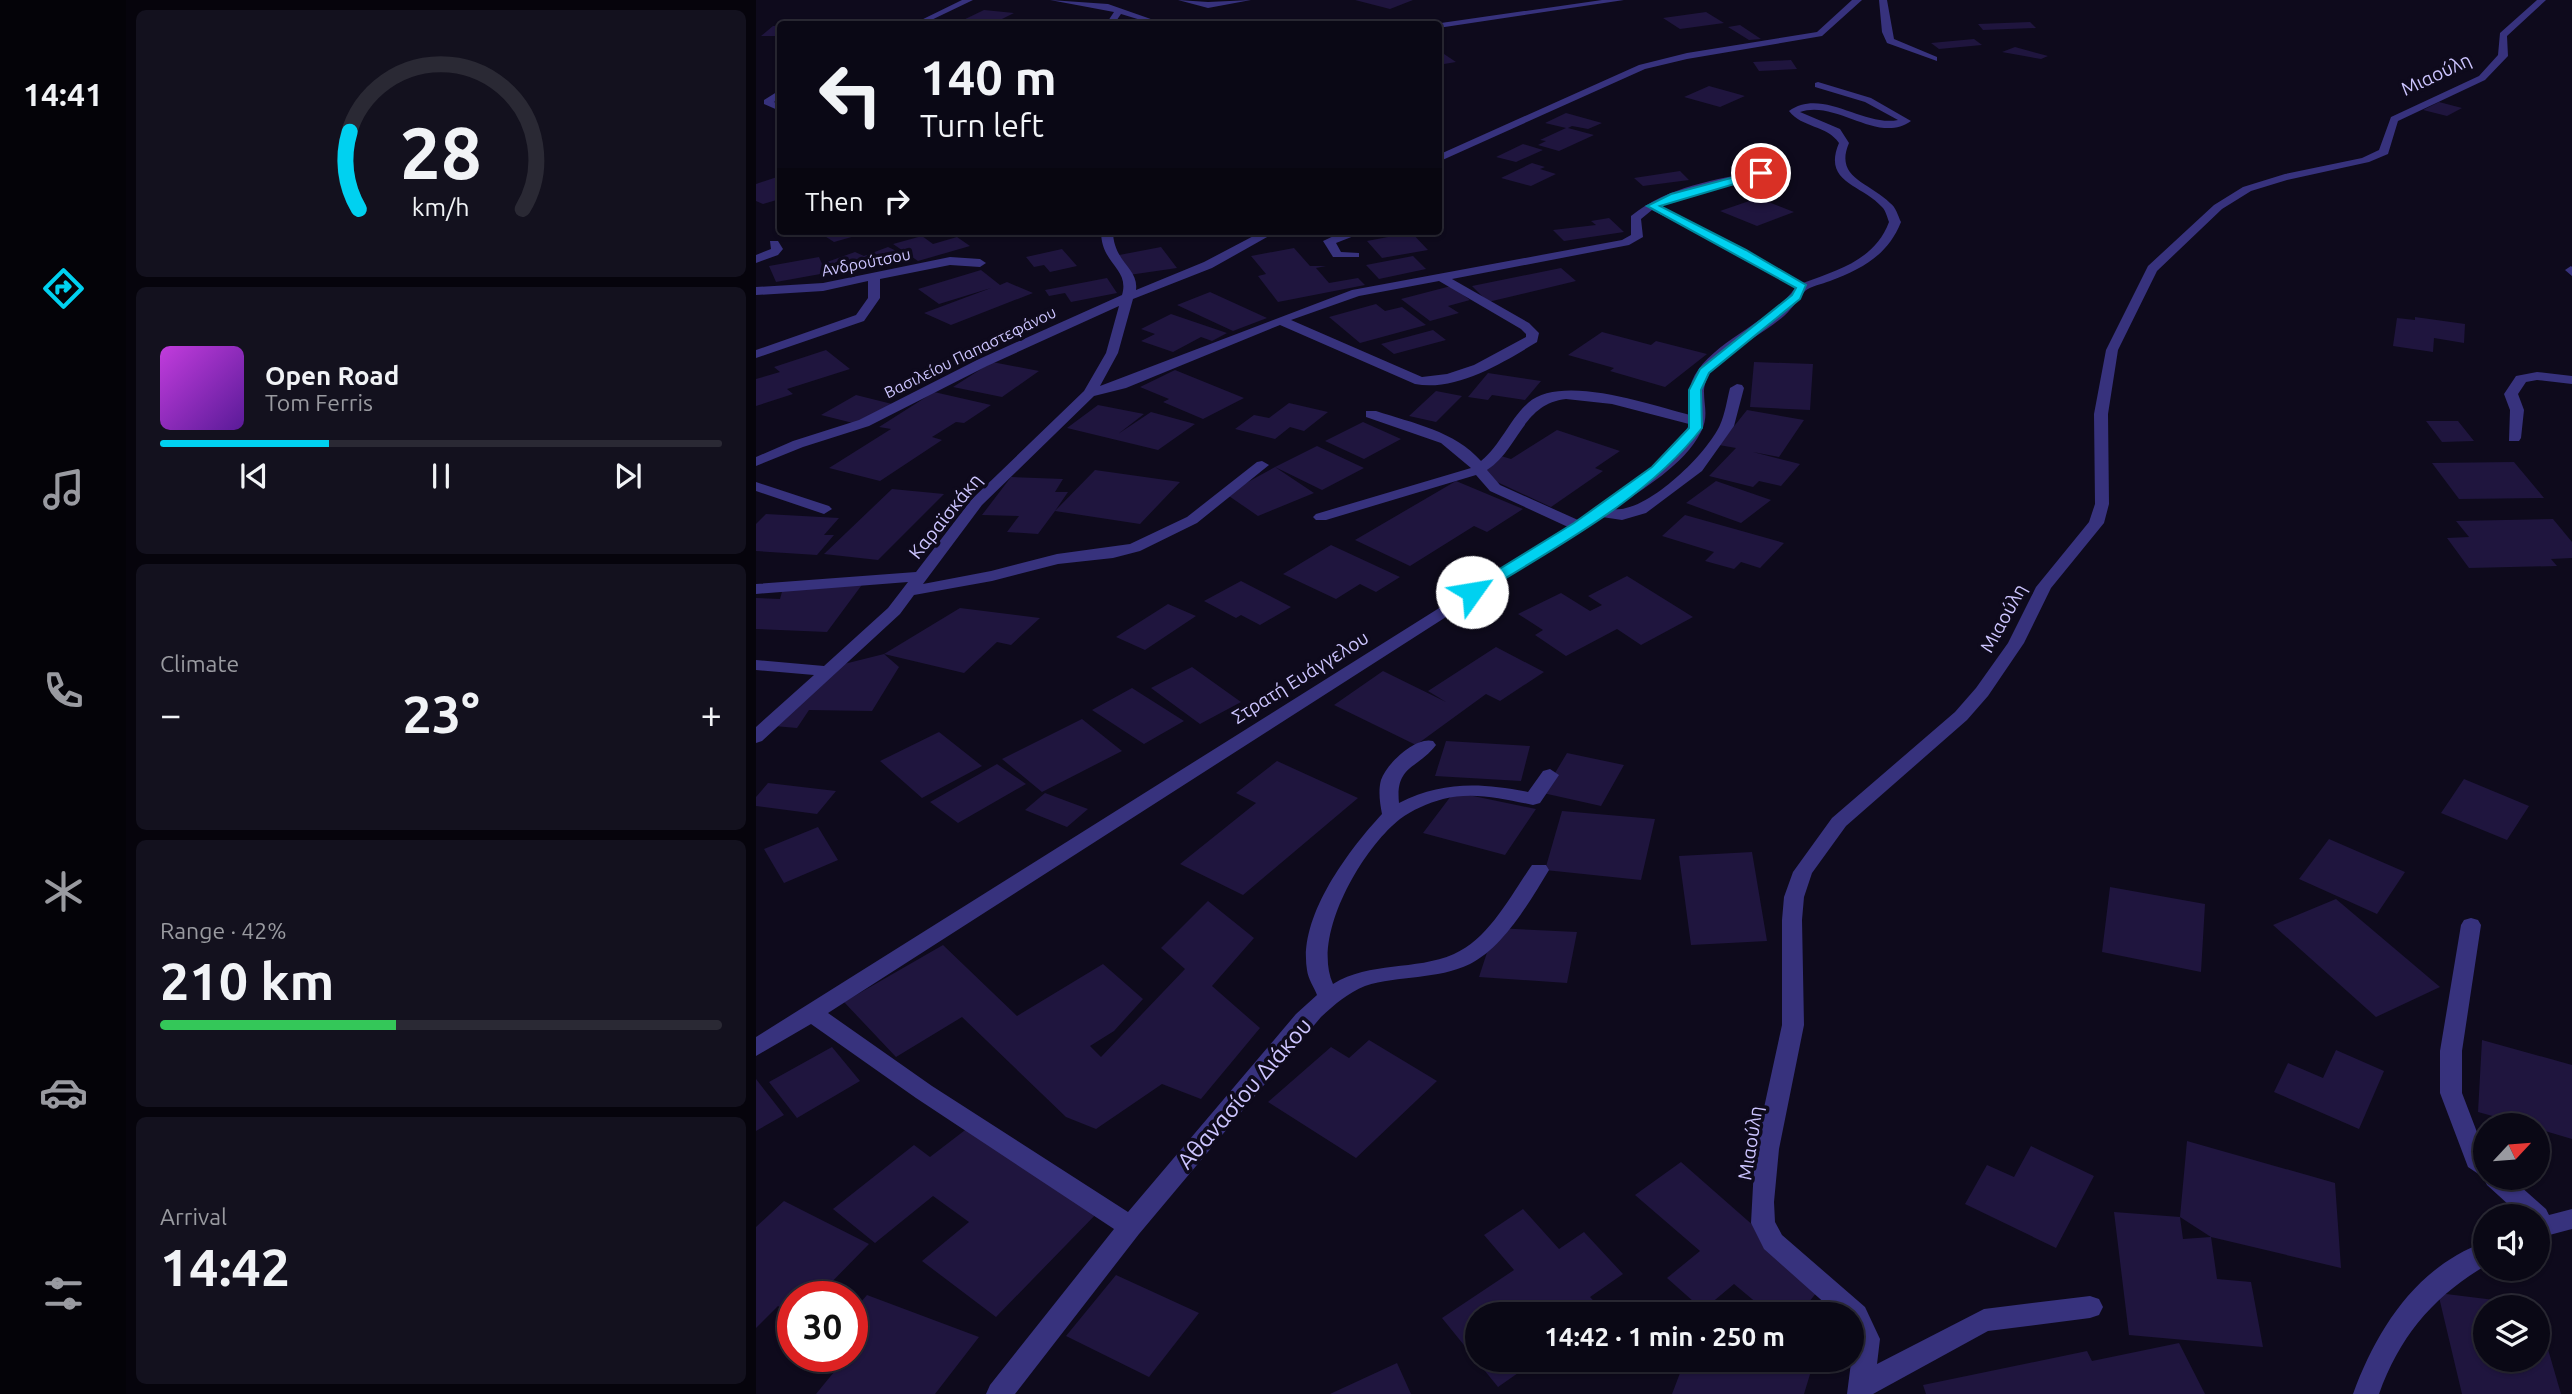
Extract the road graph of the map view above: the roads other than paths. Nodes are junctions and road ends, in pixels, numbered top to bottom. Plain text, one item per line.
1 (969, 0) edge
2 (1054, 0) edge
3 (1113, 0) edge
4 (1182, 0) edge
5 (1247, 0) edge
6 (1620, 0) edge
7 (1858, 0) edge
8 (1883, 0) edge
9 (2542, 0) edge
10 (1097, 5) junction
11 (1119, 10) junction
12 (924, 21) edge
13 (1112, 21) edge
14 (1152, 21) edge
15 (1442, 24) edge
16 (1934, 59) dead end
17 (1818, 85) dead end
18 (777, 95) edge
19 (777, 106) edge
20 (1442, 157) edge
21 (1761, 173) dead end
22 (1652, 206) junction
23 (1107, 235) edge
24 (1265, 235) edge
25 (1343, 235) edge
26 (774, 243) dead end
27 (1356, 255) dead end
28 (756, 258) edge
29 (981, 263) dead end
30 (1439, 276) junction
31 (874, 278) junction
32 (1802, 287) junction
33 (756, 291) edge
34 (1128, 297) junction
35 (1280, 320) junction
36 (756, 354) edge
37 (2572, 380) edge
38 (1737, 388) dead end
39 (1089, 393) junction
40 (1371, 414) dead end
41 (1696, 421) junction
42 (2514, 438) dead end
43 (756, 462) edge
44 (1262, 465) dead end
45 (1478, 470) junction
46 (756, 486) edge
47 (824, 509) dead end
48 (1599, 512) junction
49 (1321, 517) dead end
50 (1579, 526) junction
51 (921, 576) junction
52 (756, 589) edge
53 (911, 591) junction
54 (756, 664) edge
55 (827, 671) junction
56 (756, 737) edge
57 (1427, 745) dead end
58 (1550, 775) dead end
59 (1392, 815) junction
60 (1539, 870) dead end
61 (2470, 925) dead end
62 (1329, 997) junction
63 (811, 1012) junction
64 (756, 1048) edge
65 (2473, 1152) edge
66 (2507, 1190) edge
67 (2521, 1204) edge
68 (2572, 1219) edge
69 (2550, 1221) edge
70 (1130, 1227) junction
71 (2473, 1260) edge
72 (2090, 1307) dead end
73 (1861, 1390) edge
74 (999, 1394) edge
75 (2366, 1394) edge

1 - 12 street
2 - 10 street
3 - 10 street
4 - 5 street
6 - 15 street
7 - 20 street
8 - 16 street
9 - 73 street, Μιαούλη
10 - 11 street
11 - 13 street
11 - 14 street
17 - 32 street
18 - 19 street
21 - 22 street
22 - 30 street
22 - 32 street
23 - 34 street
24 - 34 street, Βασιλείου Παπαστεφάνου
25 - 27 street
26 - 28 street
29 - 31 street, Ανδρούτσου
30 - 35 street
30 - 35 street
31 - 33 street, Ανδρούτσου
31 - 36 street
32 - 41 street
34 - 39 street, Καραϊσκάκη
34 - 43 street, Βασιλείου Παπαστεφάνου
35 - 39 street
37 - 42 street
38 - 48 street
39 - 51 street, Καραϊσκάκη
40 - 45 street
41 - 45 street
41 - 48 street, Στρατή Ευάγγελου
44 - 53 street
45 - 49 street
45 - 50 street
46 - 47 street
48 - 50 street, Στρατή Ευάγγελου
50 - 63 street, Στρατή Ευάγγελου
51 - 52 street
51 - 53 street, Καραϊσκάκη
53 - 55 street, Καραϊσκάκη
54 - 55 street
55 - 56 street, Καραϊσκάκη
57 - 59 street
58 - 59 street
59 - 62 street
60 - 62 street, Αθανασίου Διάκου
61 - 65 street
62 - 70 street, Αθανασίου Διάκου
63 - 64 street, Στρατή Ευάγγελου
63 - 70 street
66 - 67 street
68 - 69 street
70 - 74 street, Αθανασίου Διάκου
71 - 75 street
72 - 73 street

